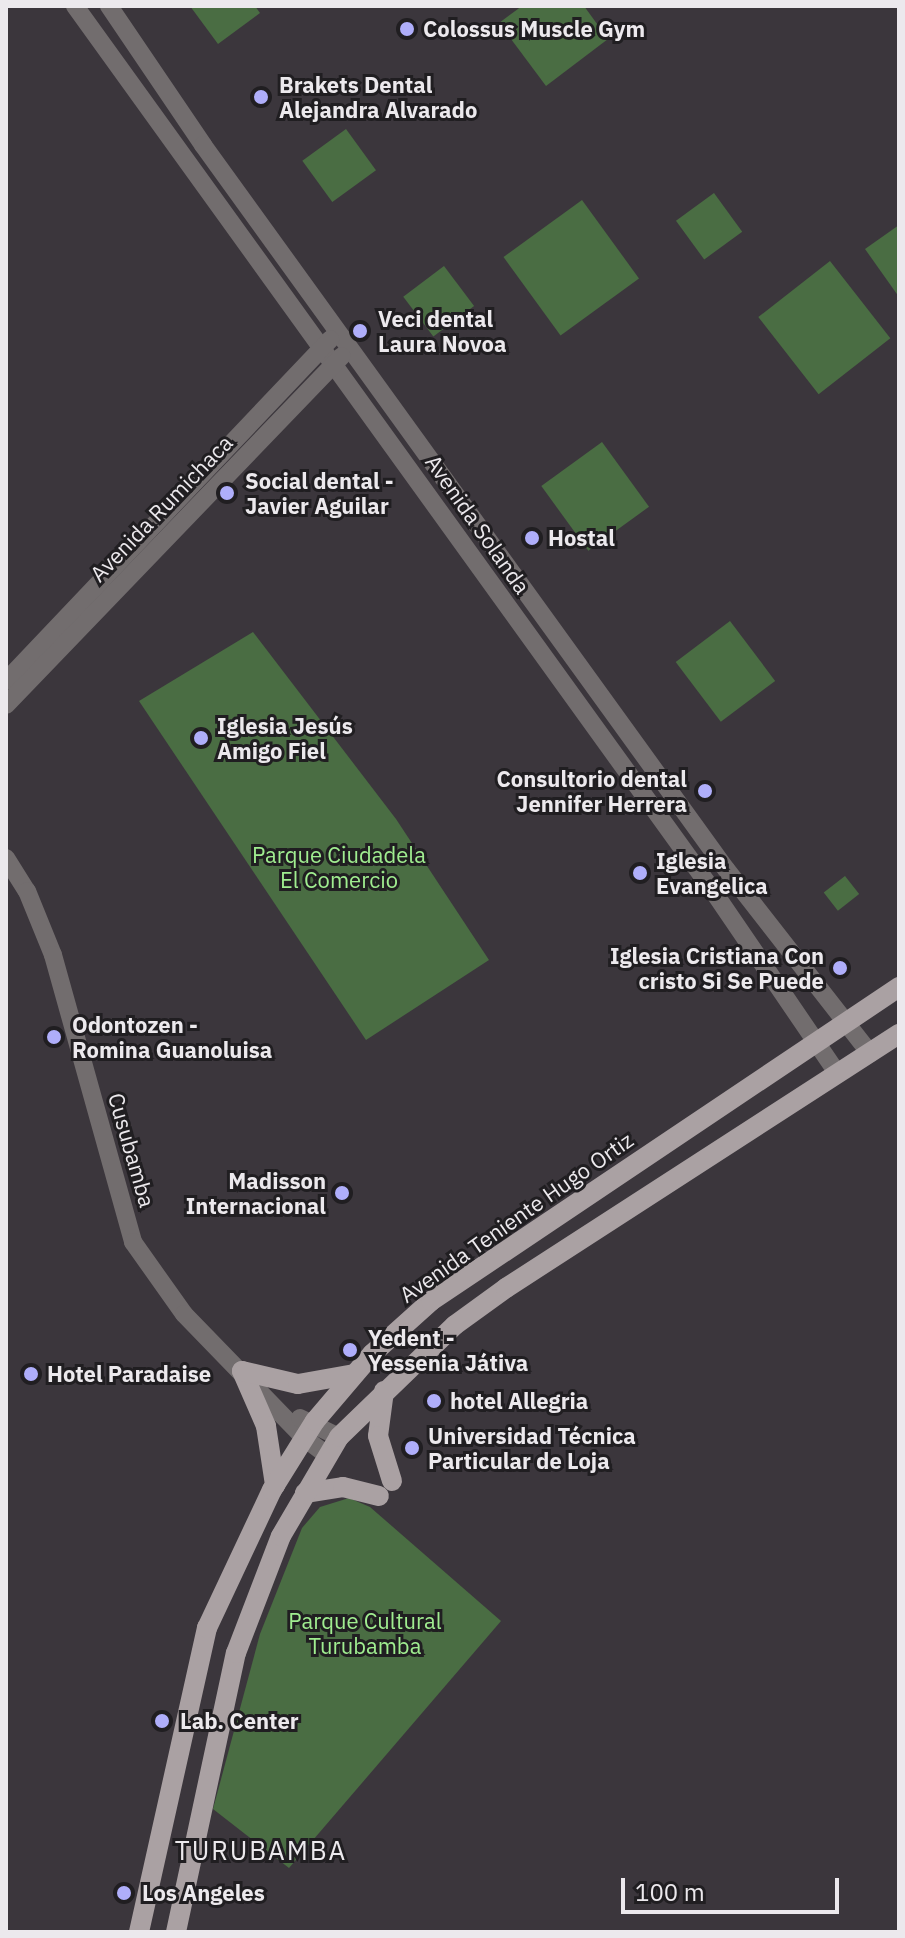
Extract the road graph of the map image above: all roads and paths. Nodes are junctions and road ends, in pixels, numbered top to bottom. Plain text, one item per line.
1 (75, 6) edge
2 (109, 6) edge
3 (340, 329) junction
4 (354, 347) junction
5 (328, 355) junction
6 (6, 681) edge
7 (6, 705) edge
8 (6, 858) edge
9 (899, 987) edge
10 (846, 1019) junction
11 (899, 1034) edge
12 (815, 1039) junction
13 (870, 1053) junction
14 (837, 1073) junction
15 (242, 1371) junction
16 (354, 1374) junction
17 (385, 1390) junction
18 (309, 1429) junction
19 (339, 1437) junction
20 (327, 1455) junction
21 (275, 1485) junction
22 (305, 1493) junction
23 (139, 1932) edge
24 (176, 1932) edge

1 - 5 street, Avenida Solanda
2 - 3 street, Avenida Solanda
3 - 4 street, Avenida Solanda
3 - 5 street, Avenida Rumichaca
4 - 5 street, Avenida Rumichaca
4 - 10 street, Avenida Solanda
5 - 6 street, Avenida Rumichaca
5 - 7 street, Avenida Rumichaca
5 - 12 street, Avenida Solanda
8 - 15 street, Cusubamba
9 - 10 main road, Avenida Teniente Hugo Ortiz
10 - 12 main road, Avenida Teniente Hugo Ortiz
10 - 13 street, Avenida Solanda
11 - 13 main road
12 - 14 street, Avenida Solanda
12 - 16 main road, Avenida Teniente Hugo Ortiz
13 - 14 main road
14 - 17 main road
15 - 16 main road
15 - 18 street, Cusubamba
15 - 21 main road
16 - 18 main road, Avenida Teniente Hugo Ortiz
17 - 19 main road
17 - 22 main road
18 - 19 street, Cusubamba
18 - 20 street, Cusubamba
18 - 21 main road, Avenida Teniente Hugo Ortiz
19 - 20 main road
20 - 22 main road
21 - 23 main road, Avenida Teniente Hugo Ortiz
22 - 24 main road

